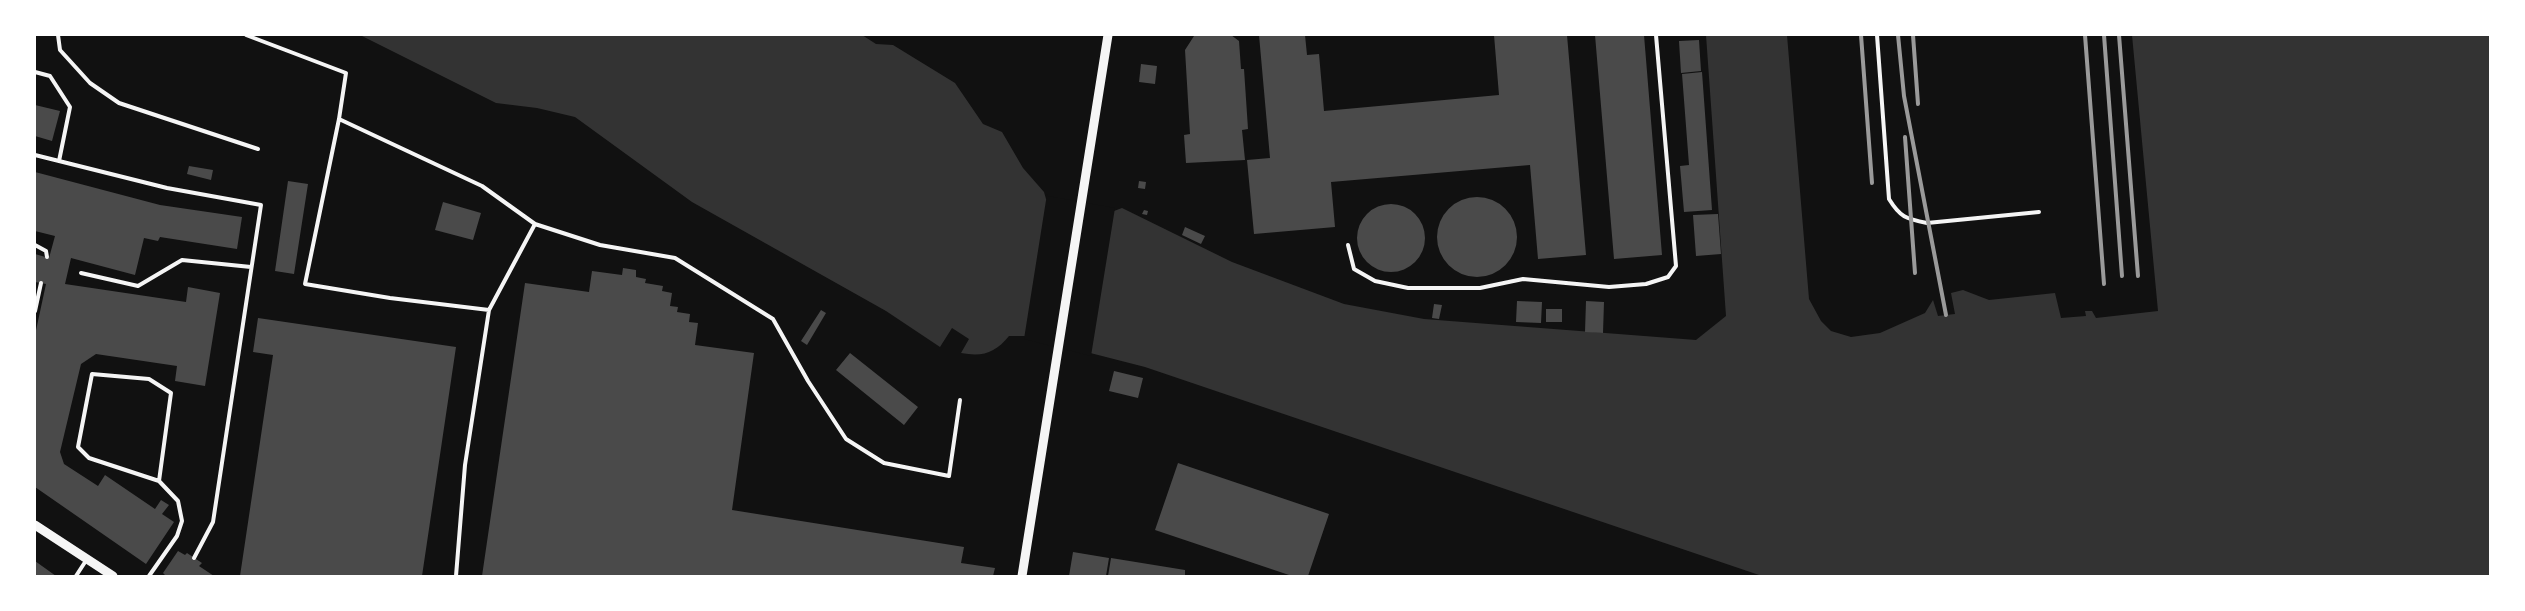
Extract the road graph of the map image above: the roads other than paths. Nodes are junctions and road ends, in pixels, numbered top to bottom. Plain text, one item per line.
1 (58, 35) edge
2 (246, 35) edge
3 (1108, 35) edge
4 (1656, 35) edge
5 (1877, 35) edge
6 (35, 72) edge
7 (339, 119) junction
8 (258, 149) dead end
9 (35, 155) edge
10 (58, 161) junction
11 (2038, 212) dead end
12 (535, 224) junction
13 (35, 245) edge
14 (1348, 245) dead end
15 (47, 257) dead end
16 (251, 266) junction
17 (81, 273) dead end
18 (41, 283) dead end
19 (489, 310) junction
20 (35, 311) edge
21 (960, 400) dead end
22 (159, 481) junction
23 (35, 524) edge
24 (194, 558) dead end
25 (87, 559) junction
26 (76, 576) edge
27 (112, 576) edge
28 (149, 576) edge
29 (456, 576) edge
30 (1022, 576) edge

1 - 8 lane
2 - 7 lane
3 - 30 street
4 - 14 lane
5 - 11 lane
6 - 10 lane
7 - 12 lane
7 - 19 lane
9 - 10 lane
10 - 16 lane
12 - 19 lane
12 - 21 lane
13 - 15 lane
16 - 17 lane
16 - 24 lane
18 - 20 lane
19 - 29 lane
22 - 22 lane
22 - 28 lane
23 - 25 street
25 - 26 lane
25 - 27 street

